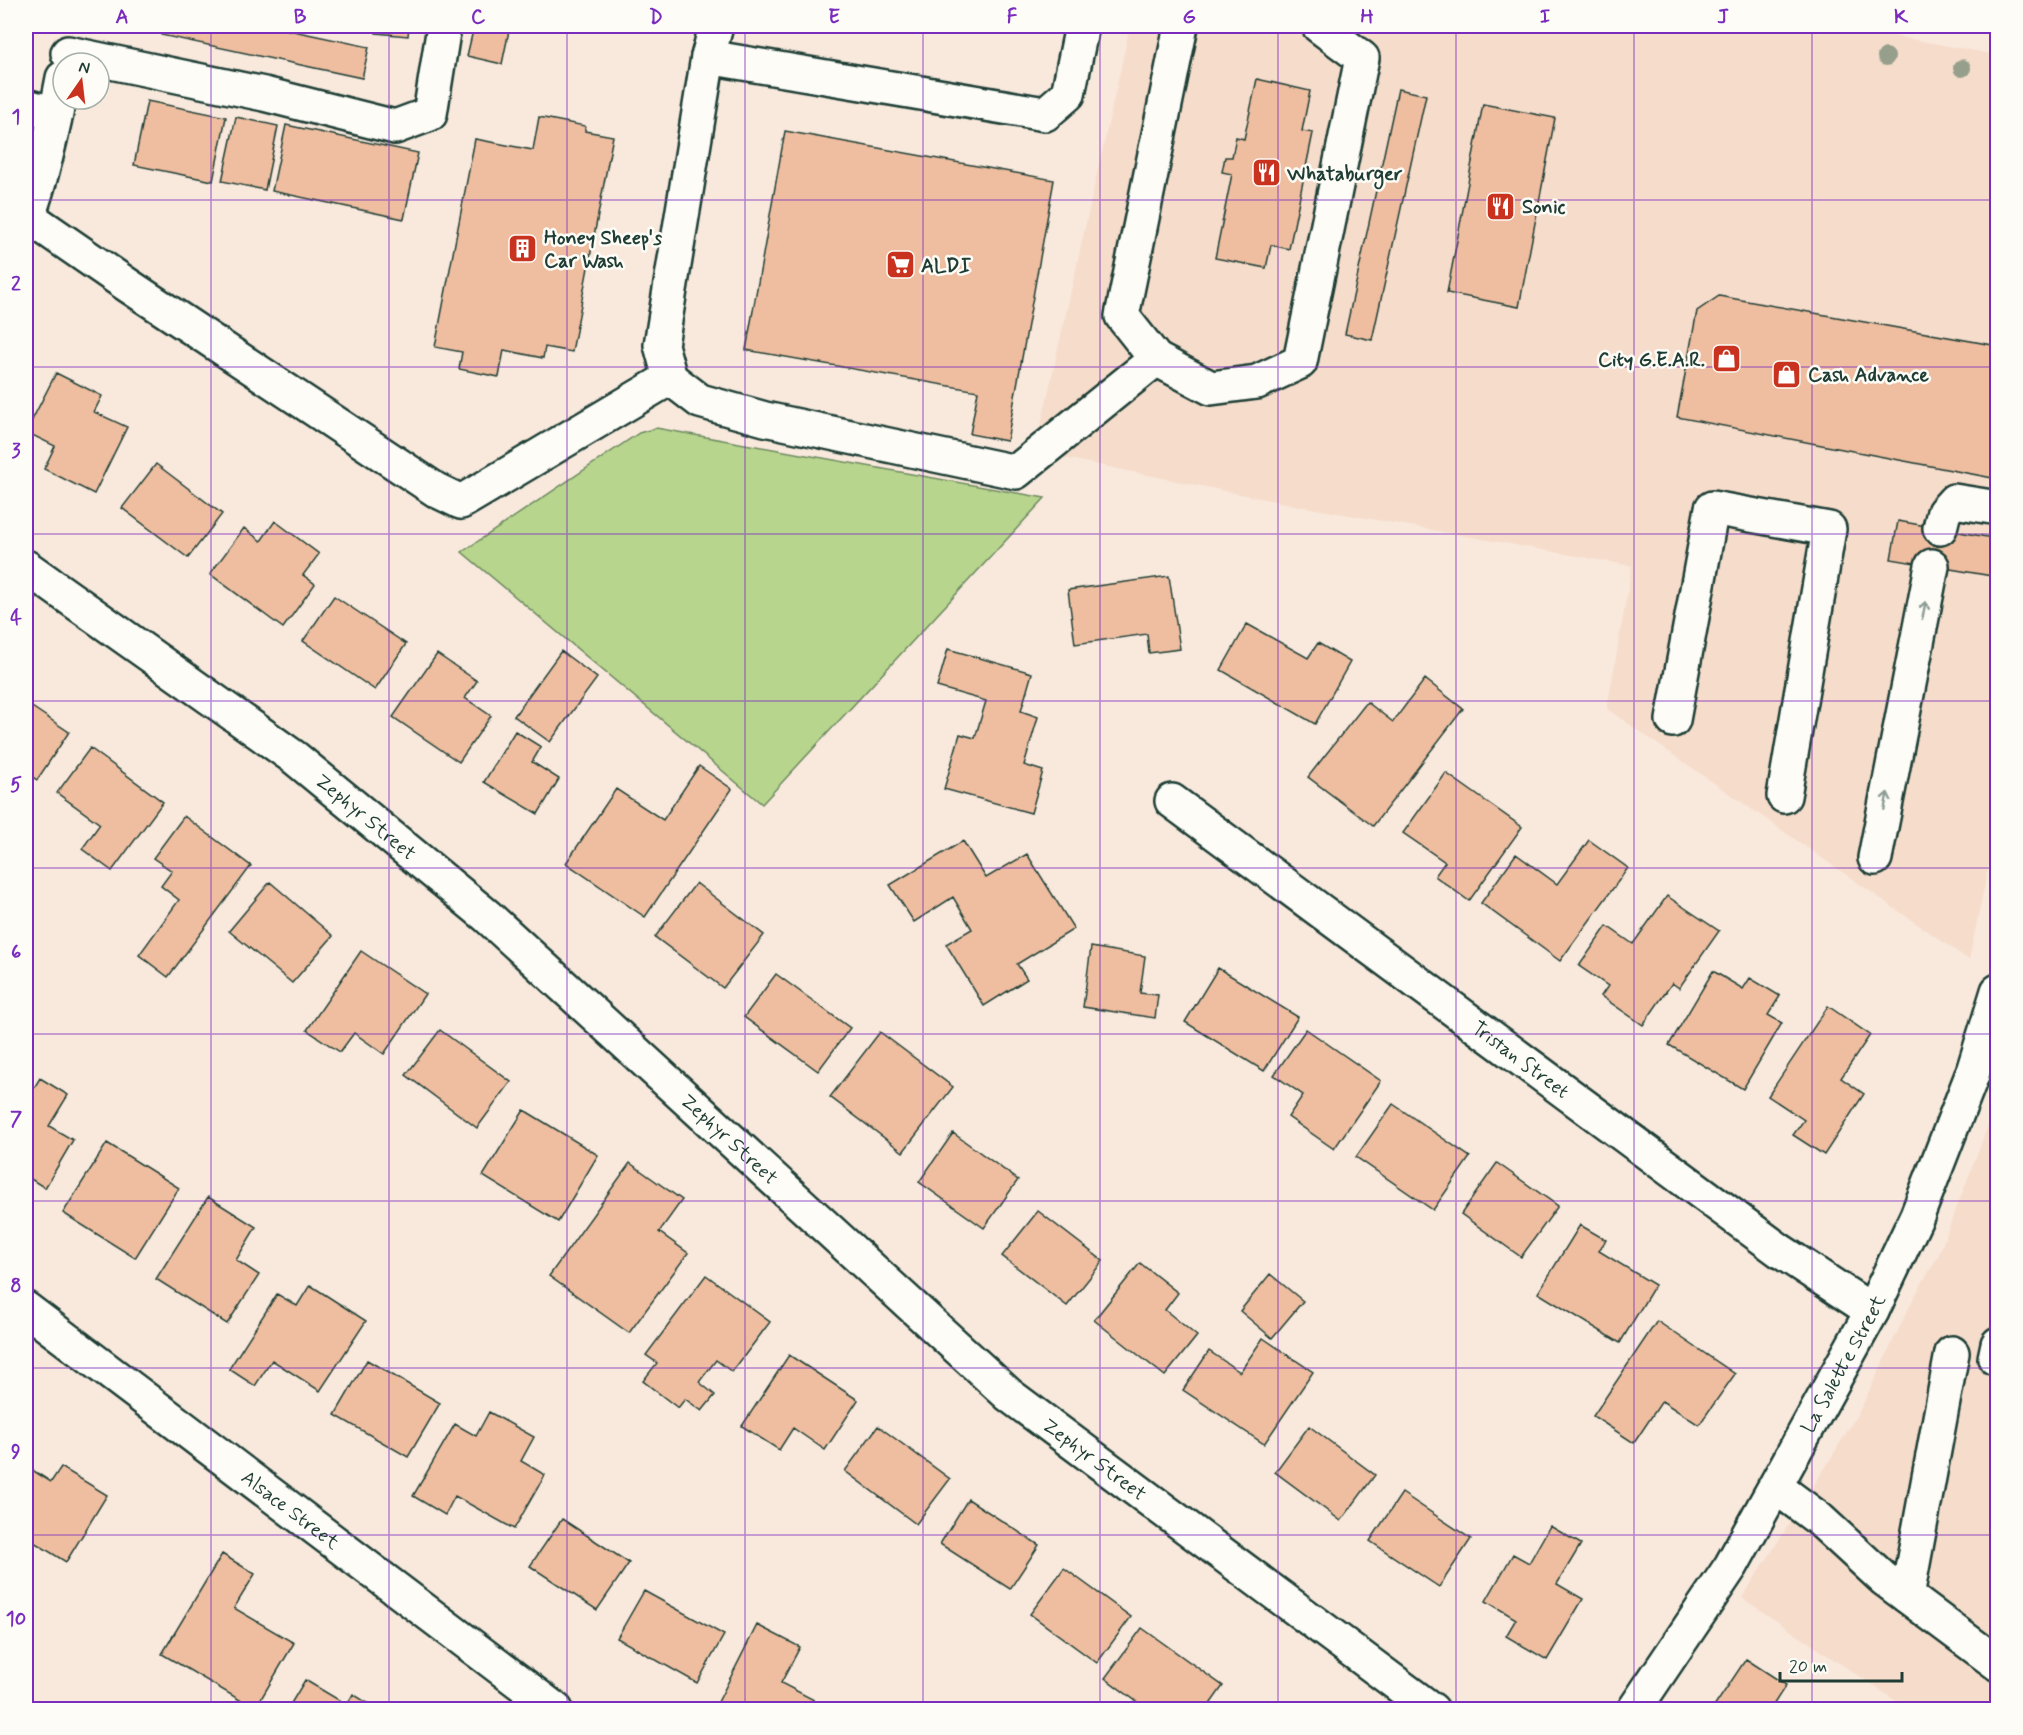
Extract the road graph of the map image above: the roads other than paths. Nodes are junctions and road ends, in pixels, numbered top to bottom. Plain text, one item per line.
1 (444, 26) edge
2 (716, 26) edge
3 (1082, 26) edge
4 (1181, 26) edge
5 (1319, 26) edge
6 (708, 57) junction
7 (111, 64) edge
8 (51, 89) edge
9 (41, 110) edge
10 (26, 218) edge
11 (1156, 359) junction
12 (670, 378) junction
13 (1998, 508) edge
14 (1940, 528) dead end
15 (1932, 566) dead end
16 (26, 567) edge
17 (1673, 720) dead end
18 (1784, 796) dead end
19 (1172, 801) dead end
20 (1875, 858) dead end
21 (1998, 991) edge
22 (26, 1309) edge
23 (1872, 1311) junction
24 (1952, 1353) dead end
25 (1776, 1487) junction
26 (1907, 1596) junction
27 (1998, 1664) edge
28 (556, 1710) edge
29 (1432, 1710) edge
30 (1634, 1710) edge

1 - 7 street
2 - 6 street
3 - 6 street
4 - 11 street
5 - 11 street
6 - 12 street
8 - 9 street
9 - 10 street
10 - 12 street
11 - 12 street
13 - 14 street
20 -> 15 street
16 - 29 street, Zephyr Street
17 - 18 street
19 - 23 street, Tristan Street
21 - 23 street, La Salette Street
22 - 28 street, Alsace Street
23 - 25 street, La Salette Street
24 - 26 street
25 - 26 street
25 - 30 street, La Salette Street
26 - 27 street

